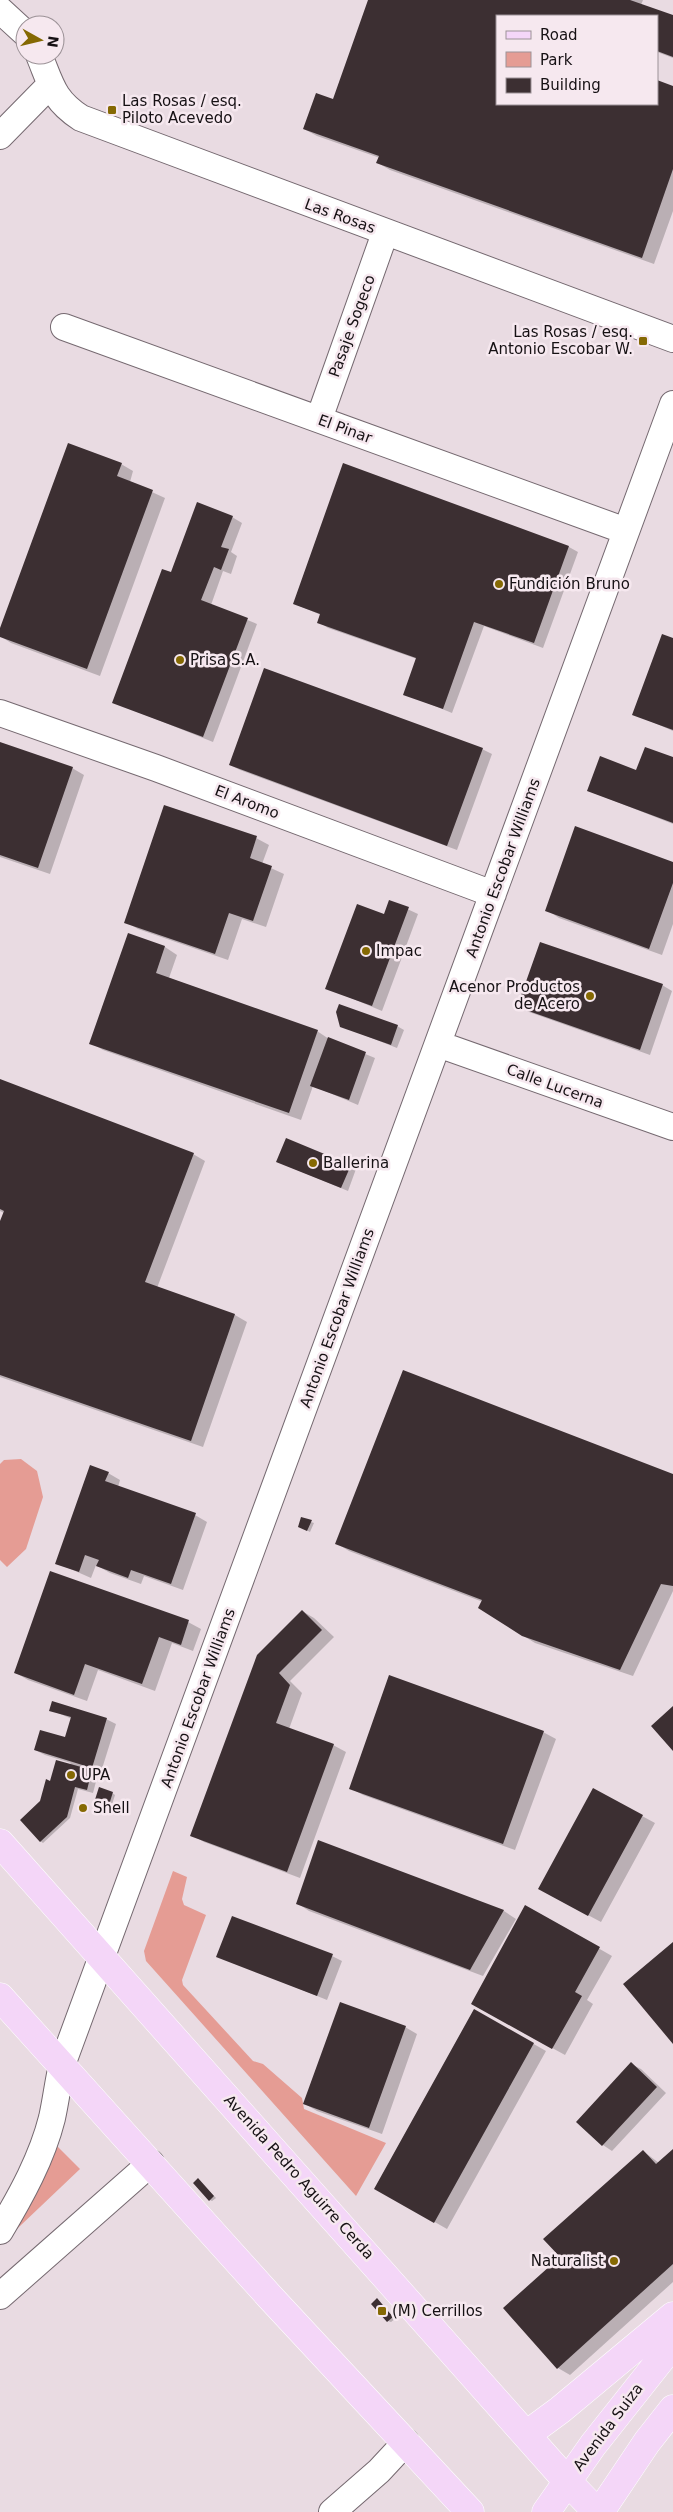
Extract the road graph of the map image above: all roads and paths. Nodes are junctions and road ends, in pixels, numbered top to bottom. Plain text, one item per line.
1 (0, 10) edge
2 (15, 24) edge
3 (43, 65) edge
4 (50, 85) junction
5 (0, 136) edge
6 (385, 233) junction
7 (64, 327) dead end
8 (673, 339) edge
9 (673, 404) edge
10 (318, 419) junction
11 (626, 531) junction
12 (0, 713) edge
13 (493, 894) junction
14 (438, 1044) junction
15 (673, 1127) edge
16 (0, 1843) edge
17 (103, 1957) junction
18 (0, 1997) edge
19 (62, 2065) junction
20 (151, 2163) junction
21 (0, 2230) edge
22 (0, 2296) edge
23 (673, 2316) edge
24 (673, 2344) edge
25 (673, 2409) edge
26 (526, 2435) junction
27 (406, 2442) junction
28 (567, 2481) junction
29 (332, 2512) edge
30 (470, 2512) edge
31 (546, 2512) edge
32 (598, 2512) edge

1 - 2 street
3 - 4 street, Las Rosas
4 - 5 street
4 - 6 street, Las Rosas
6 - 8 street, Las Rosas
6 - 10 street, Pasaje Sogeco
7 - 10 street, El Pinar
9 - 11 street, Antonio Escobar Williams
10 - 11 street, El Pinar
11 - 13 street, Antonio Escobar Williams
12 - 13 street, El Aromo
13 - 14 street, Antonio Escobar Williams
14 - 15 street, Calle Lucerna
14 - 17 street, Antonio Escobar Williams
16 - 17 main road, Avenida Pedro Aguirre Cerda
17 - 19 street, Antonio Escobar Williams
17 - 26 main road, Avenida Pedro Aguirre Cerda
18 - 19 main road
19 - 20 main road
19 - 21 street, Antonio Escobar Williams
20 - 22 street
20 - 27 main road
23 - 26 main road
24 - 28 main road, Avenida Suiza
25 - 32 main road
26 - 28 main road, Avenida Pedro Aguirre Cerda
27 - 29 street
27 - 30 main road
28 - 31 main road, Avenida Suiza
28 - 32 main road, Avenida Pedro Aguirre Cerda

